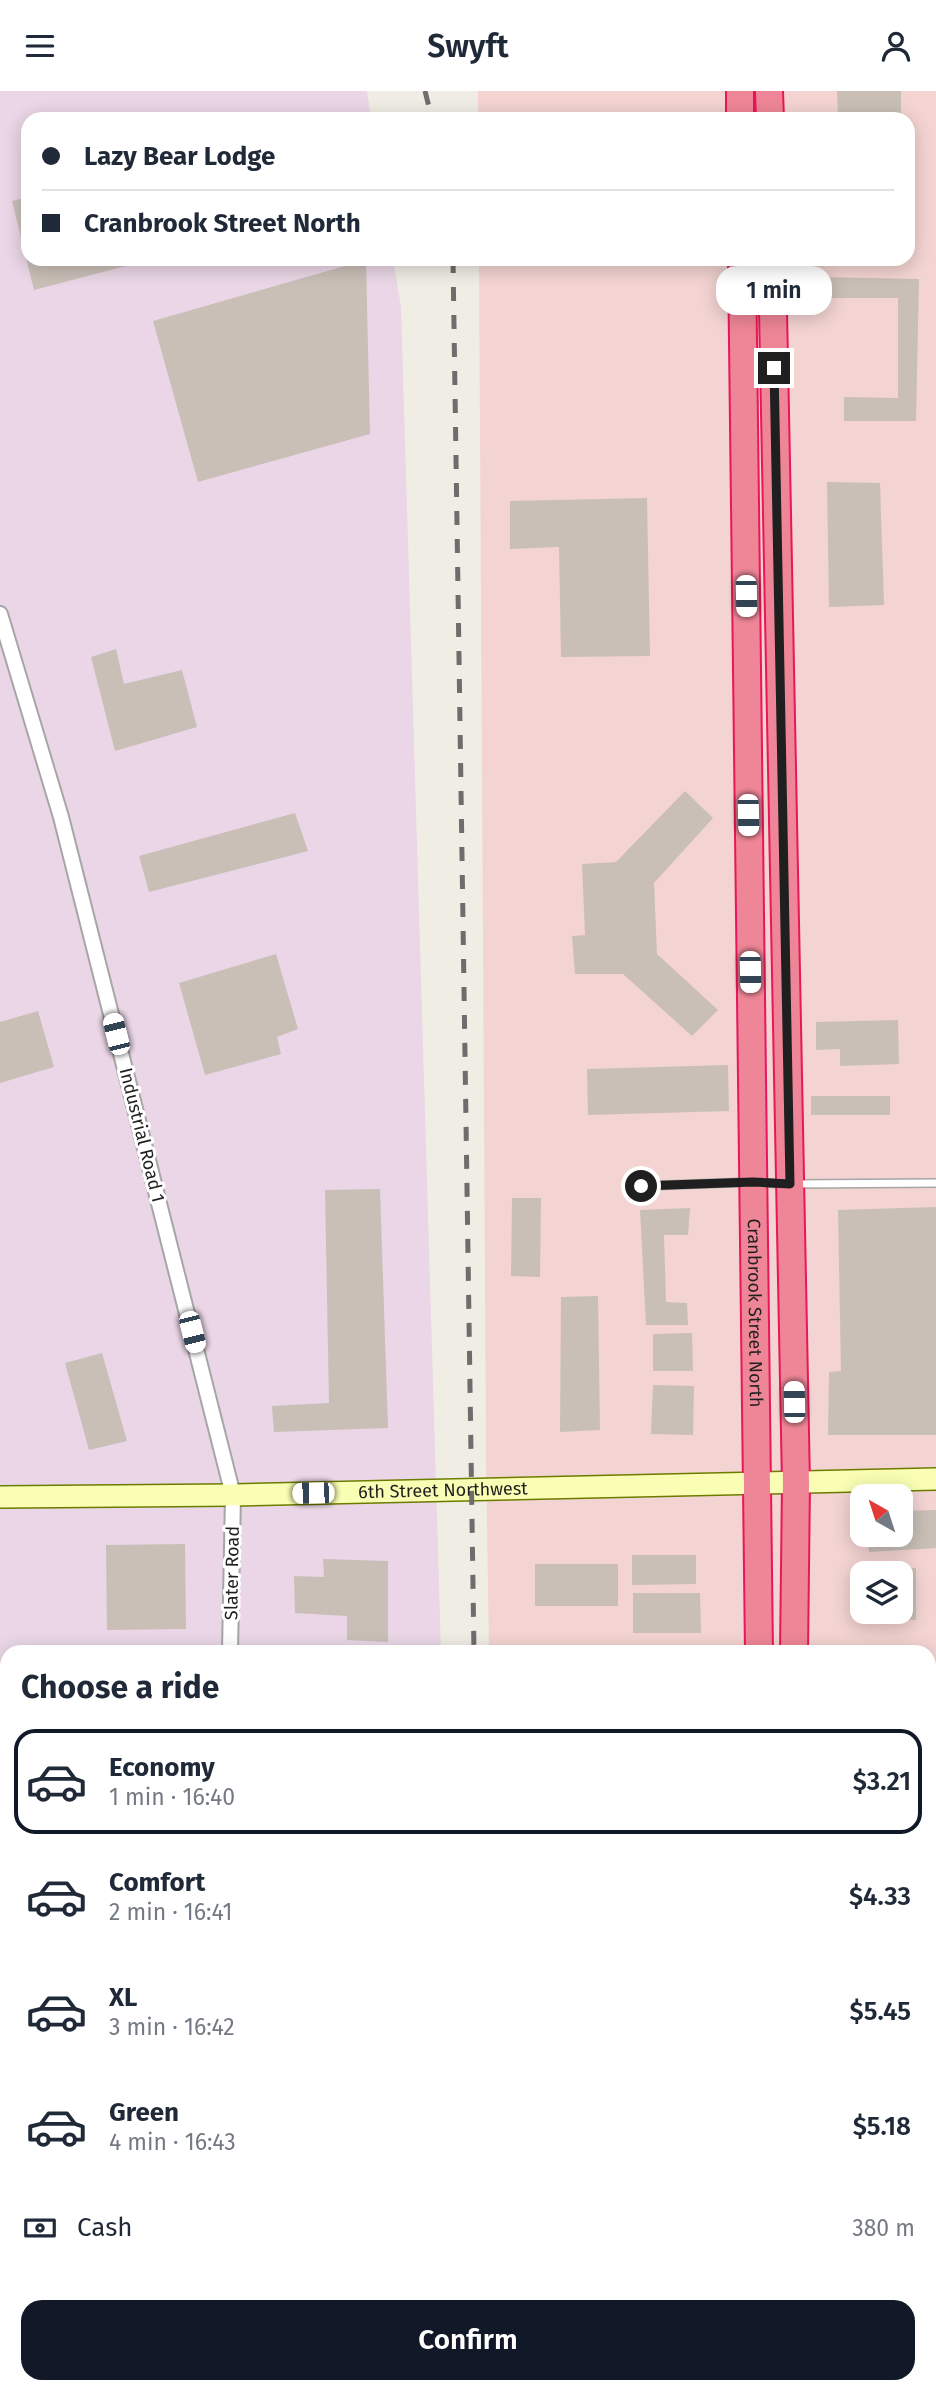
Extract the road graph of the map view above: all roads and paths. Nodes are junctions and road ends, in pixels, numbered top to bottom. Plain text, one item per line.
1 (740, 91) edge
2 (769, 91) edge
3 (740, 112) edge
4 (769, 112) edge
5 (742, 266) edge
6 (772, 266) edge
7 (0, 614) edge
8 (753, 1182) junction
9 (936, 1183) edge
10 (790, 1184) junction
11 (641, 1186) dead end
12 (936, 1479) edge
13 (758, 1484) junction
14 (796, 1484) junction
15 (233, 1495) junction
16 (0, 1497) edge
17 (230, 1645) edge
18 (759, 1645) edge
19 (794, 1645) edge

1 - 3 highway
2 - 4 highway
5 - 8 highway, Cranbrook Street North
6 - 10 highway
7 - 15 street, Industrial Road 1
8 - 10 lane
8 - 11 lane
8 - 13 highway, Cranbrook Street North
9 - 10 lane
10 - 14 highway
12 - 14 street, 6th Street Northwest
13 - 14 street, 6th Street Northwest
13 - 15 street, 6th Street Northwest
13 - 18 highway, Cranbrook Street North
14 - 19 highway
15 - 16 street, 6th Street Northwest
15 - 17 street, Slater Road

